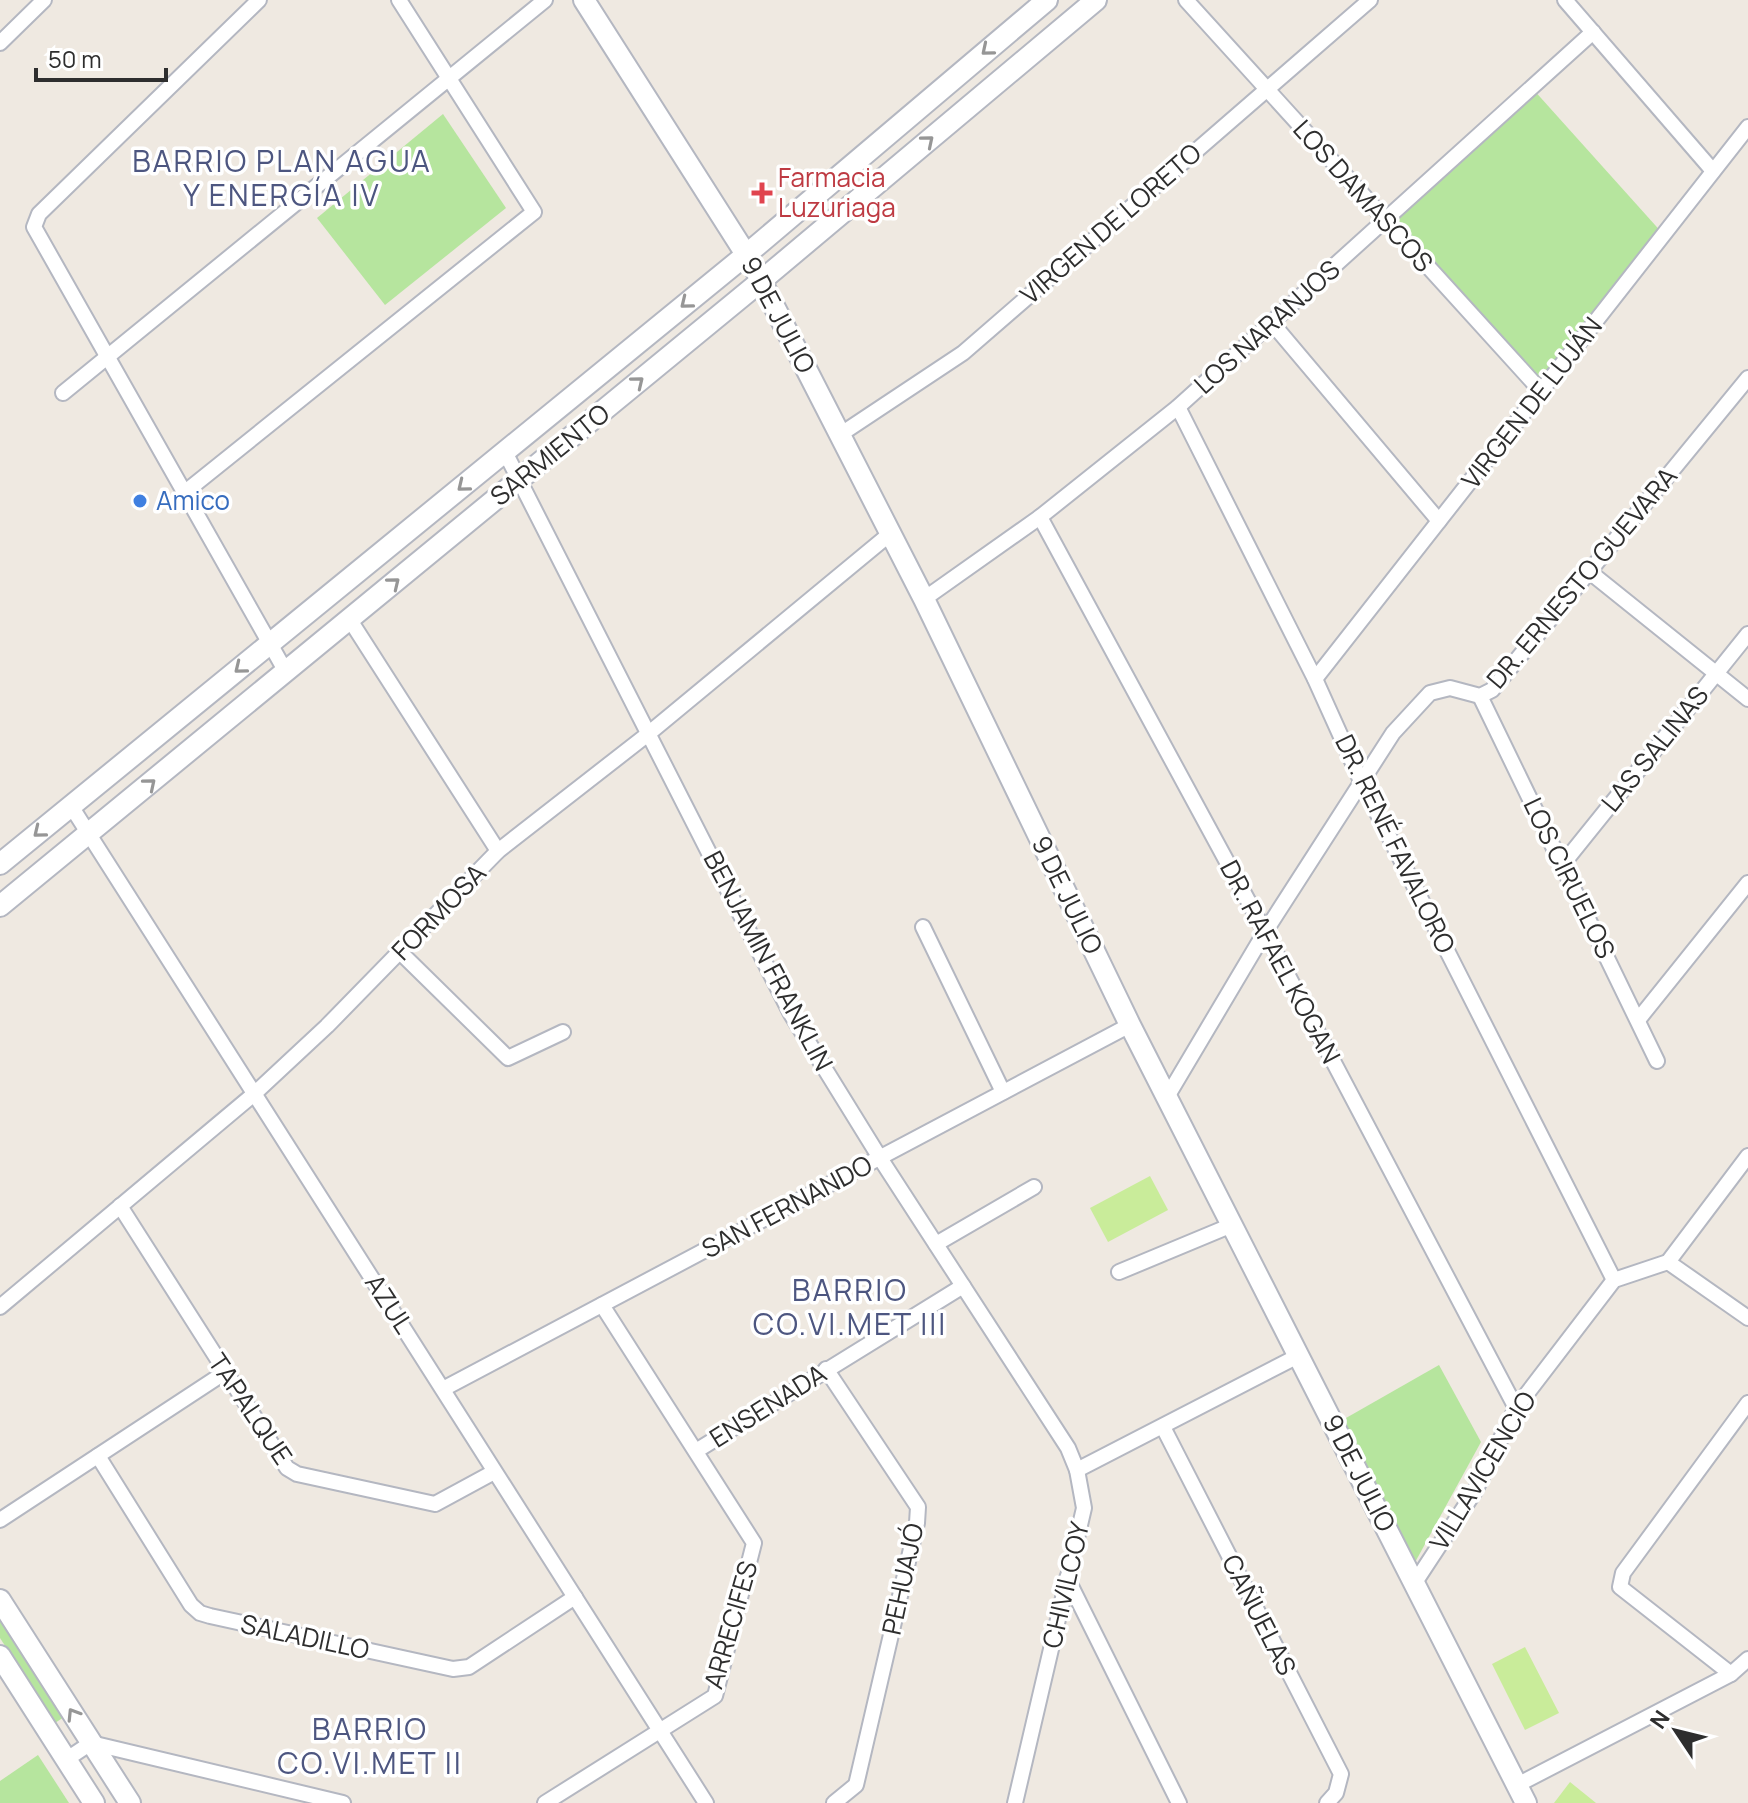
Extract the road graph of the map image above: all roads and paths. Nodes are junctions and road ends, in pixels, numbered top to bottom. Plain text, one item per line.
1 (44, 0) edge
2 (259, 0) edge
3 (399, 0) edge
4 (545, 0) edge
5 (584, 0) edge
6 (1047, 0) edge
7 (1096, 0) edge
8 (1186, 0) edge
9 (1370, 0) edge
10 (1565, 0) edge
11 (1593, 32) junction
12 (0, 43) edge
13 (448, 79) junction
14 (1267, 90) junction
15 (1748, 127) edge
16 (1713, 171) junction
17 (1385, 220) junction
18 (747, 254) junction
19 (761, 281) junction
20 (1272, 323) junction
21 (107, 356) junction
22 (1748, 378) edge
23 (1541, 391) junction
24 (63, 393) dead end
25 (1178, 407) junction
26 (841, 434) junction
27 (505, 452) junction
28 (519, 480) junction
29 (184, 493) junction
30 (1040, 517) junction
31 (1439, 521) junction
32 (891, 533) junction
33 (1591, 573) junction
34 (924, 599) junction
35 (350, 620) junction
36 (1748, 634) edge
37 (269, 644) junction
38 (286, 672) junction
39 (1716, 674) junction
40 (1315, 679) junction
41 (1480, 696) junction
42 (1748, 699) edge
43 (648, 734) junction
44 (1361, 781) junction
45 (71, 806) junction
46 (90, 834) junction
47 (498, 851) junction
48 (0, 864) edge
49 (1562, 865) junction
50 (1748, 883) edge
51 (0, 906) edge
52 (923, 927) dead end
53 (1265, 932) junction
54 (400, 952) junction
55 (1638, 1020) junction
56 (1130, 1025) junction
57 (563, 1032) dead end
58 (1657, 1061) dead end
59 (1003, 1092) junction
60 (254, 1094) junction
61 (1167, 1097) junction
62 (1748, 1156) edge
63 (880, 1158) junction
64 (1034, 1187) dead end
65 (120, 1206) junction
66 (1232, 1225) junction
67 (936, 1244) junction
68 (1668, 1262) junction
69 (1119, 1272) dead end
70 (1614, 1280) junction
71 (963, 1286) junction
72 (602, 1305) junction
73 (0, 1307) edge
74 (1748, 1318) edge
75 (1300, 1355) junction
76 (826, 1369) junction
77 (224, 1373) junction
78 (443, 1389) junction
79 (1748, 1403) edge
80 (1516, 1408) junction
81 (1163, 1427) junction
82 (1068, 1448) joint
83 (696, 1451) junction
84 (98, 1456) junction
85 (1077, 1470) junction
86 (494, 1472) junction
87 (0, 1520) edge
88 (1067, 1578) junction
89 (1414, 1584) junction
90 (575, 1597) junction
91 (0, 1600) edge
92 (0, 1656) edge
93 (1748, 1659) edge
94 (1731, 1674) junction
95 (660, 1731) junction
96 (91, 1743) junction
97 (67, 1759) junction
98 (1521, 1794) edge
99 (94, 1803) edge
100 (130, 1803) edge
101 (343, 1803) edge
102 (545, 1803) edge
103 (706, 1803) edge
104 (834, 1803) edge
105 (1015, 1803) edge
106 (1179, 1803) edge
107 (1327, 1803) edge

1 - 12 street
2 - 21 street
3 - 13 street
4 - 13 street
5 - 18 main road, 9 DE JULIO
6 -> 18 main road, SARMIENTO
19 -> 7 main road, SARMIENTO
8 - 14 street, LOS DAMASCOS
9 - 14 street, VIRGEN DE LORETO
10 - 11 street
11 - 16 street
11 - 17 street, LOS NARANJOS
13 - 21 street
13 - 29 street
14 - 17 street, LOS DAMASCOS
14 - 26 street, VIRGEN DE LORETO
15 - 16 street, VIRGEN DE LUJÁN
16 - 23 street, VIRGEN DE LUJÁN
17 - 20 street, LOS NARANJOS
17 - 23 street, LOS DAMASCOS
18 - 19 main road, 9 DE JULIO
18 -> 27 main road, SARMIENTO
19 - 26 main road, 9 DE JULIO
28 -> 19 main road, SARMIENTO
20 - 25 street, LOS NARANJOS
20 - 31 street
21 - 24 street
21 - 29 street
22 - 33 street, DR. ERNESTO GUEVARA
23 - 31 street, VIRGEN DE LUJÁN
25 - 30 street, LOS NARANJOS
25 - 40 street, DR. RENÉ FAVALORO
26 - 32 main road, 9 DE JULIO
27 - 28 street, BENJAMIN FRANKLIN
27 -> 37 main road, SARMIENTO
35 -> 28 main road, SARMIENTO
28 - 43 street, BENJAMIN FRANKLIN
29 - 37 street
30 - 34 street, LOS NARANJOS
30 - 53 street, DR. RAFAEL KOGAN
31 - 40 street, VIRGEN DE LUJÁN
32 - 34 main road, 9 DE JULIO
32 - 43 street, FORMOSA
33 - 39 street
33 - 41 street, DR. ERNESTO GUEVARA
34 - 56 main road, 9 DE JULIO
35 - 38 main road, SARMIENTO
35 - 47 street
36 - 39 street, LAS SALINAS
37 - 38 street
37 -> 45 main road, SARMIENTO
46 -> 38 main road, SARMIENTO
39 - 42 street
39 - 49 street, LAS SALINAS
40 - 44 street, DR. RENÉ FAVALORO
41 - 44 street, DR. ERNESTO GUEVARA
41 - 49 street, LOS CIRUELOS
43 - 47 street, FORMOSA
43 - 63 street, BENJAMIN FRANKLIN
44 - 53 street, DR. ERNESTO GUEVARA
44 - 70 street, DR. RENÉ FAVALORO
45 - 46 street, AZUL
45 -> 48 main road, SARMIENTO
46 - 51 main road, SARMIENTO
46 - 60 street, AZUL
47 - 54 street, FORMOSA
49 - 55 street, LOS CIRUELOS
50 - 55 street
52 - 59 street
53 - 61 street, DR. ERNESTO GUEVARA
53 - 80 street, DR. RAFAEL KOGAN
54 - 57 street
54 - 60 street, FORMOSA
55 - 58 street, LOS CIRUELOS
56 - 59 street, SAN FERNANDO
56 - 61 main road, 9 DE JULIO
59 - 63 street, SAN FERNANDO
60 - 65 street, FORMOSA
60 - 78 street, AZUL
61 - 66 main road, 9 DE JULIO
62 - 68 street
63 - 67 street, BENJAMIN FRANKLIN
63 - 72 street, SAN FERNANDO
64 - 67 street
65 - 73 street, FORMOSA
65 - 77 street, TAPALQUE
66 - 69 street
66 - 75 main road, 9 DE JULIO
67 - 71 street, BENJAMIN FRANKLIN
68 - 70 street
68 - 74 street
70 - 80 street, VILLAVICENCIO
71 - 76 street, ENSENADA
71 - 82 street, BENJAMIN FRANKLIN
72 - 78 street, SAN FERNANDO
72 - 83 street, ARRECIFES
75 - 81 street
75 - 89 main road, 9 DE JULIO
76 - 83 street, ENSENADA
76 - 104 street, PEHUAJÓ
77 - 84 street
77 - 86 street, TAPALQUE
78 - 86 street, AZUL
79 - 94 street
80 - 89 street, VILLAVICENCIO
81 - 85 street
81 - 107 street, CAÑUELAS
82 - 85 street, CHIVILCOY
83 - 95 street, ARRECIFES
84 - 87 street
84 - 90 street, SALADILLO
85 - 88 street, CHIVILCOY
86 - 90 street, AZUL
88 - 105 street, CHIVILCOY
88 - 106 street
89 - 98 main road, 9 DE JULIO
90 - 95 street, AZUL
96 -> 91 main road
92 - 97 main road
93 - 94 street
94 - 98 street
95 - 102 street, ARRECIFES
95 - 103 street, AZUL
96 - 97 street
96 - 100 main road
96 - 101 street
97 - 99 main road

